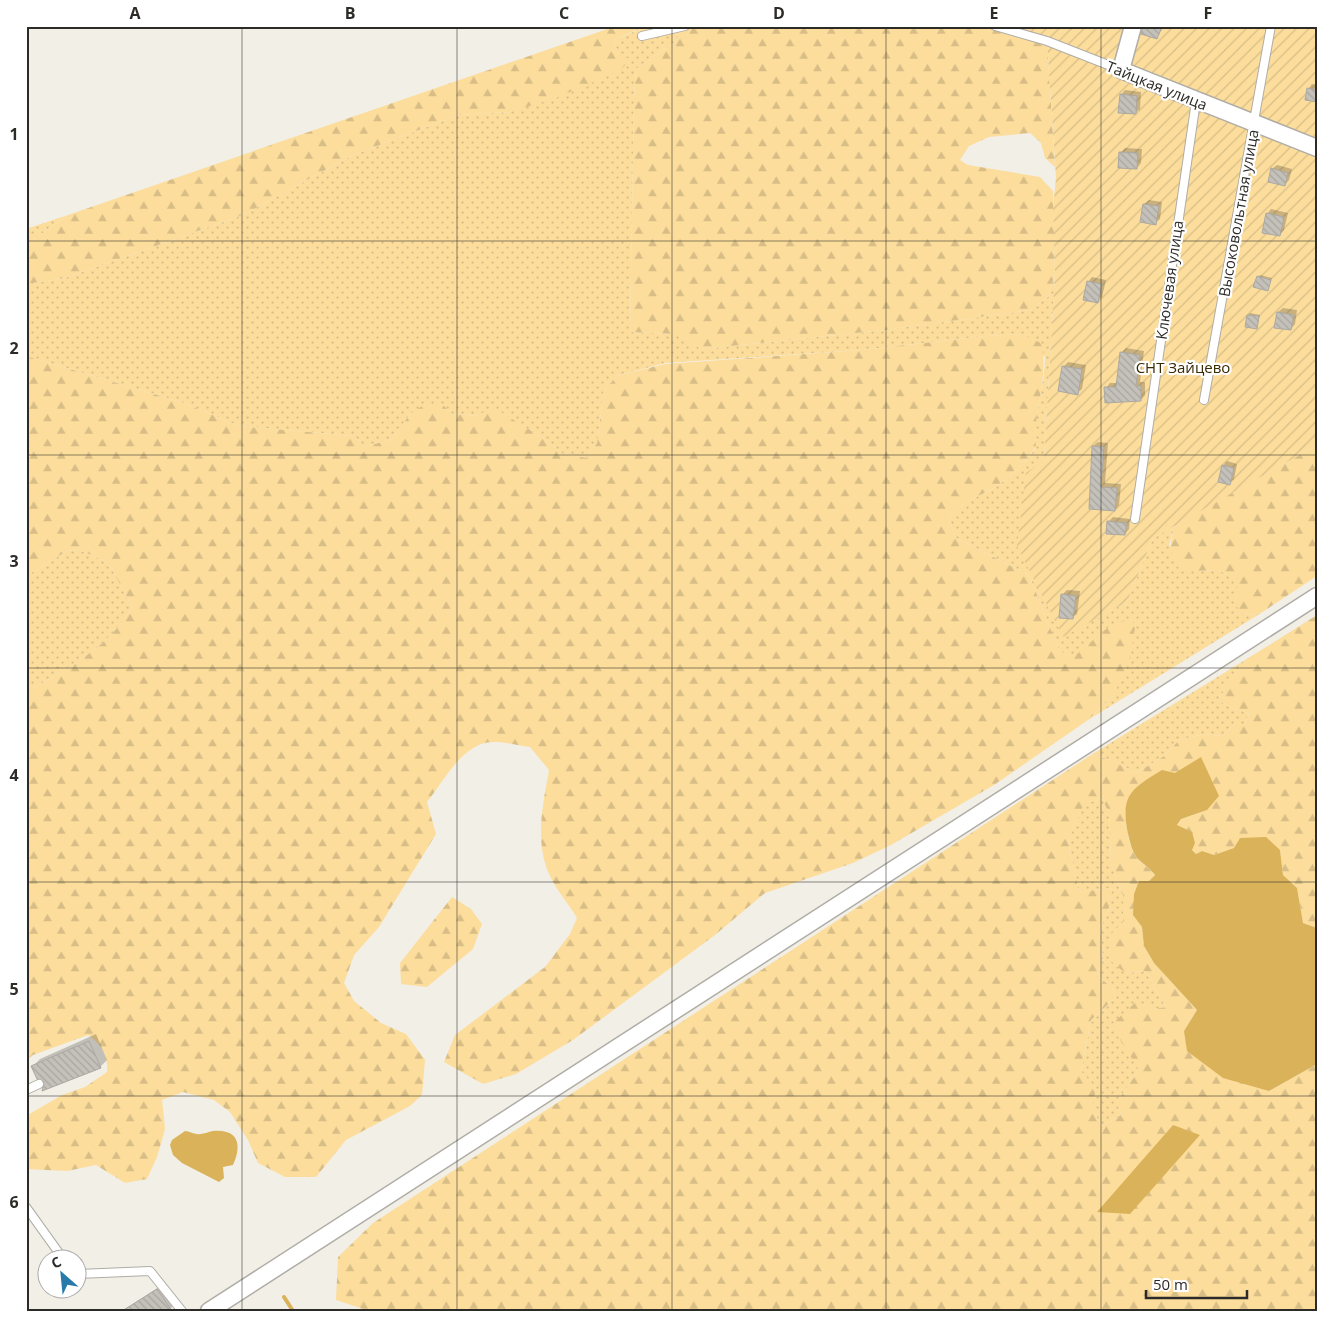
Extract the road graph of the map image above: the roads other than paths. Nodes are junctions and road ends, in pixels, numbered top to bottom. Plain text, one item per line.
1 (685, 26) edge
2 (995, 26) edge
3 (1133, 26) edge
4 (1271, 26) edge
5 (642, 36) dead end
6 (1121, 70) junction
7 (1196, 101) junction
8 (1254, 124) junction
9 (1317, 148) edge
10 (1204, 400) dead end
11 (1135, 519) dead end
12 (1317, 596) edge
13 (39, 1084) dead end
14 (26, 1090) edge
15 (26, 1208) edge
16 (57, 1250) edge
17 (88, 1274) edge
18 (182, 1311) edge
19 (209, 1311) edge

1 - 5 lane
2 - 6 lane, Тайцкая улица
3 - 6 street
4 - 8 lane, Высоковольтная улица
6 - 7 street, Тайцкая улица
7 - 8 street, Тайцкая улица
7 - 11 lane, Ключевая улица
8 - 9 street, Тайцкая улица
8 - 10 lane, Высоковольтная улица
12 - 19 street
13 - 14 lane
15 - 16 lane
17 - 18 lane

